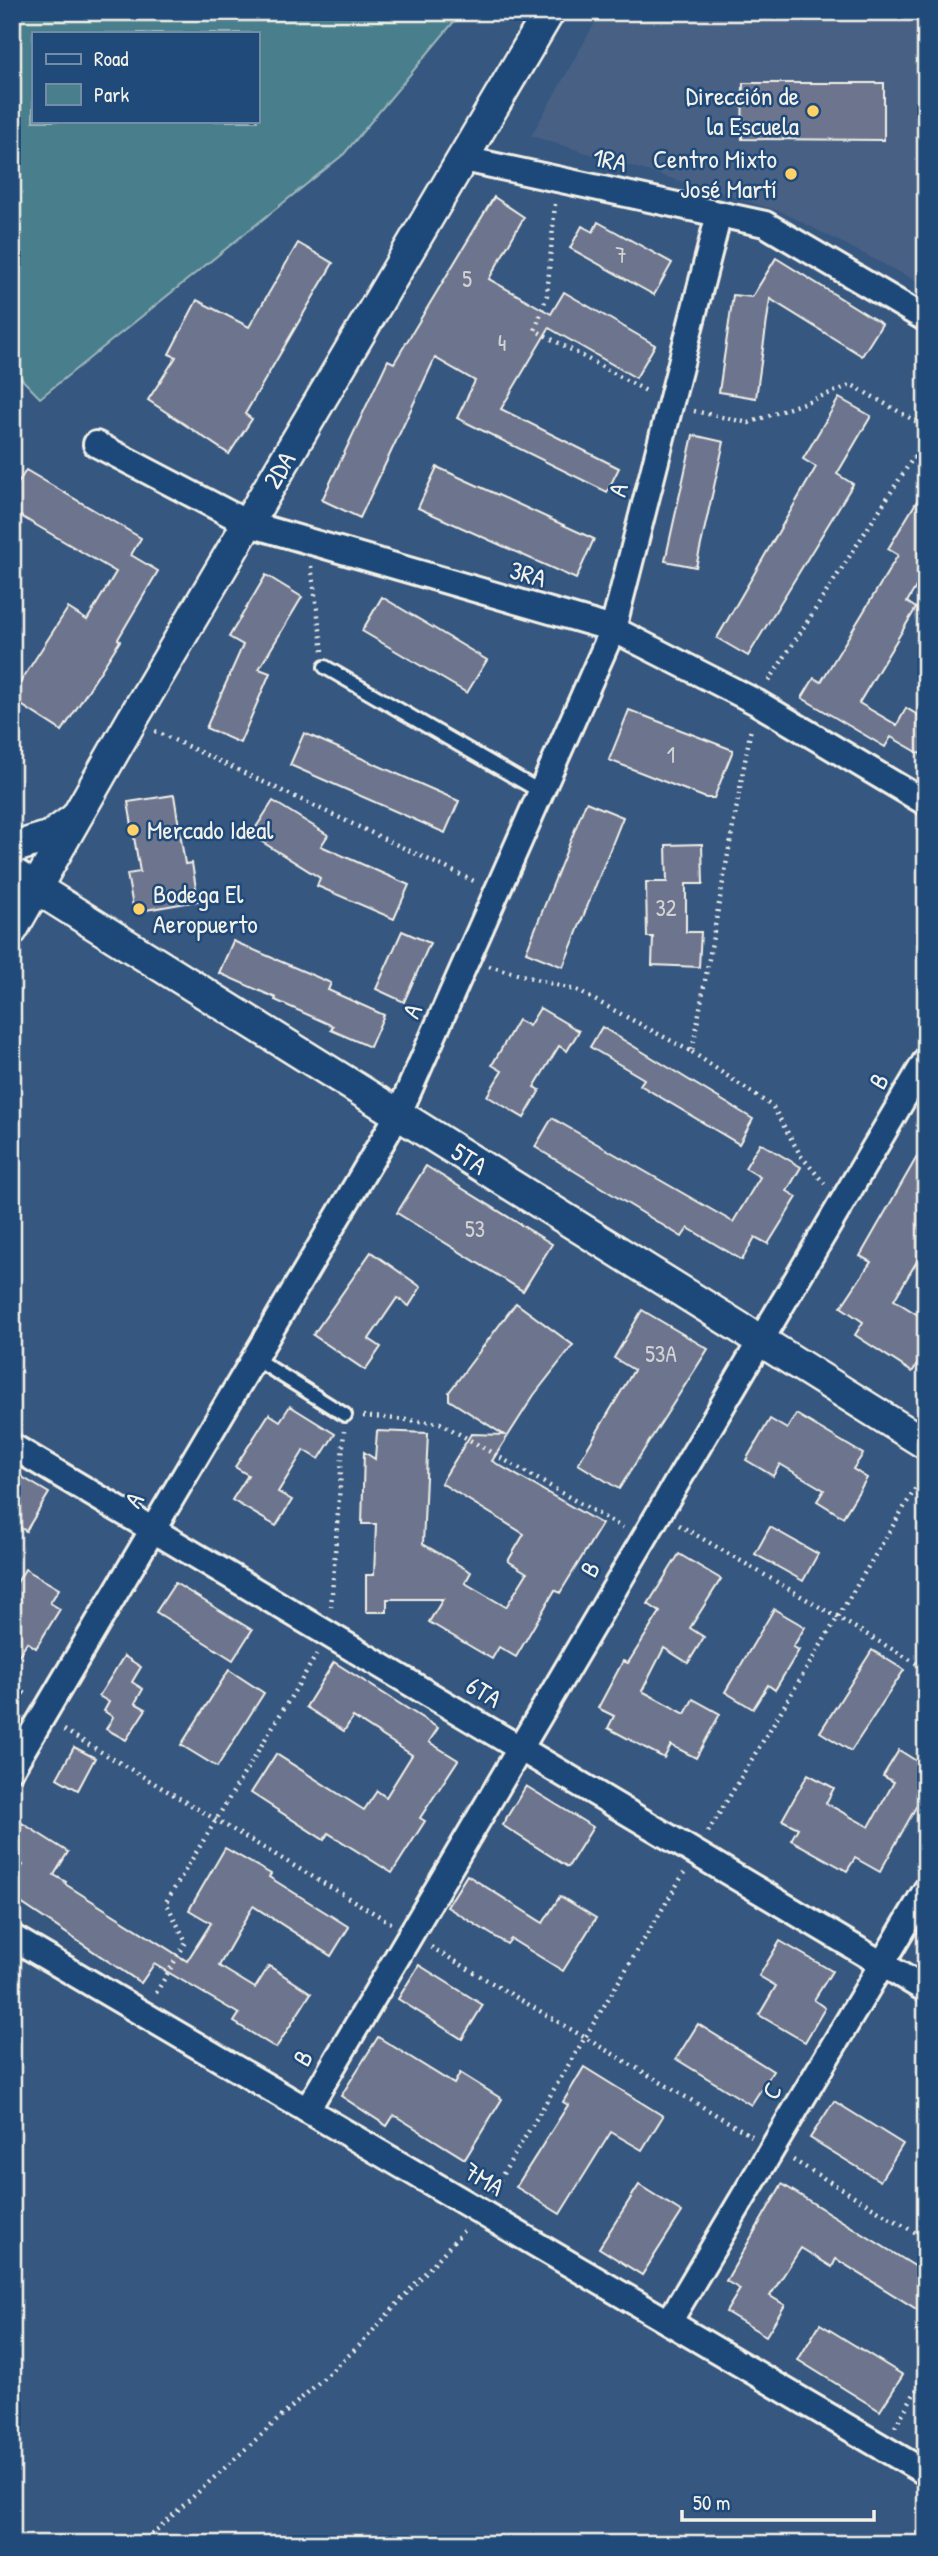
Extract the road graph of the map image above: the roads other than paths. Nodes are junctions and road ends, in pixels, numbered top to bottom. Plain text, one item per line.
1 (549, 12) edge
2 (464, 159) junction
3 (719, 214) junction
4 (926, 319) edge
5 (96, 444) dead end
6 (249, 524) junction
7 (613, 629) junction
8 (326, 667) road end
9 (541, 792) junction
10 (926, 803) edge
11 (76, 818) junction
12 (12, 848) edge
13 (24, 881) edge
14 (12, 930) edge
15 (926, 1060) edge
16 (399, 1114) junction
17 (761, 1339) junction
18 (254, 1358) junction
19 (345, 1415) road end
20 (926, 1444) edge
21 (12, 1446) edge
22 (152, 1529) junction
23 (520, 1748) junction
24 (12, 1768) edge
25 (926, 1890) edge
26 (14, 1942) edge
27 (882, 1964) junction
28 (926, 1990) edge
29 (307, 2110) junction
30 (668, 2322) junction
31 (926, 2473) edge

1 - 2 street, 2DA
2 - 3 street, 1RA
2 - 6 street, 2DA
3 - 4 street, 1RA
3 - 7 street, A
5 - 6 street, 3RA
6 - 7 street, 3RA
6 - 11 street, 2DA
7 - 9 street, A
7 - 10 street, 3RA
8 - 9 lane
9 - 16 street, A
11 - 12 street
11 - 13 street, 2DA
13 - 14 street, 2DA
13 - 16 street, 5TA
15 - 17 street, B
16 - 17 street, 5TA
16 - 18 street, A
17 - 20 street, 5TA
17 - 23 street, B
18 - 19 lane
18 - 22 street, A
21 - 22 street, 6TA
22 - 23 street, 6TA
22 - 24 street, A
23 - 27 street, 6TA
23 - 29 street, B
25 - 27 street, C
26 - 29 street, 7MA
27 - 28 street, 6TA
27 - 30 street, C
29 - 30 street, 7MA
30 - 31 street, 7MA

